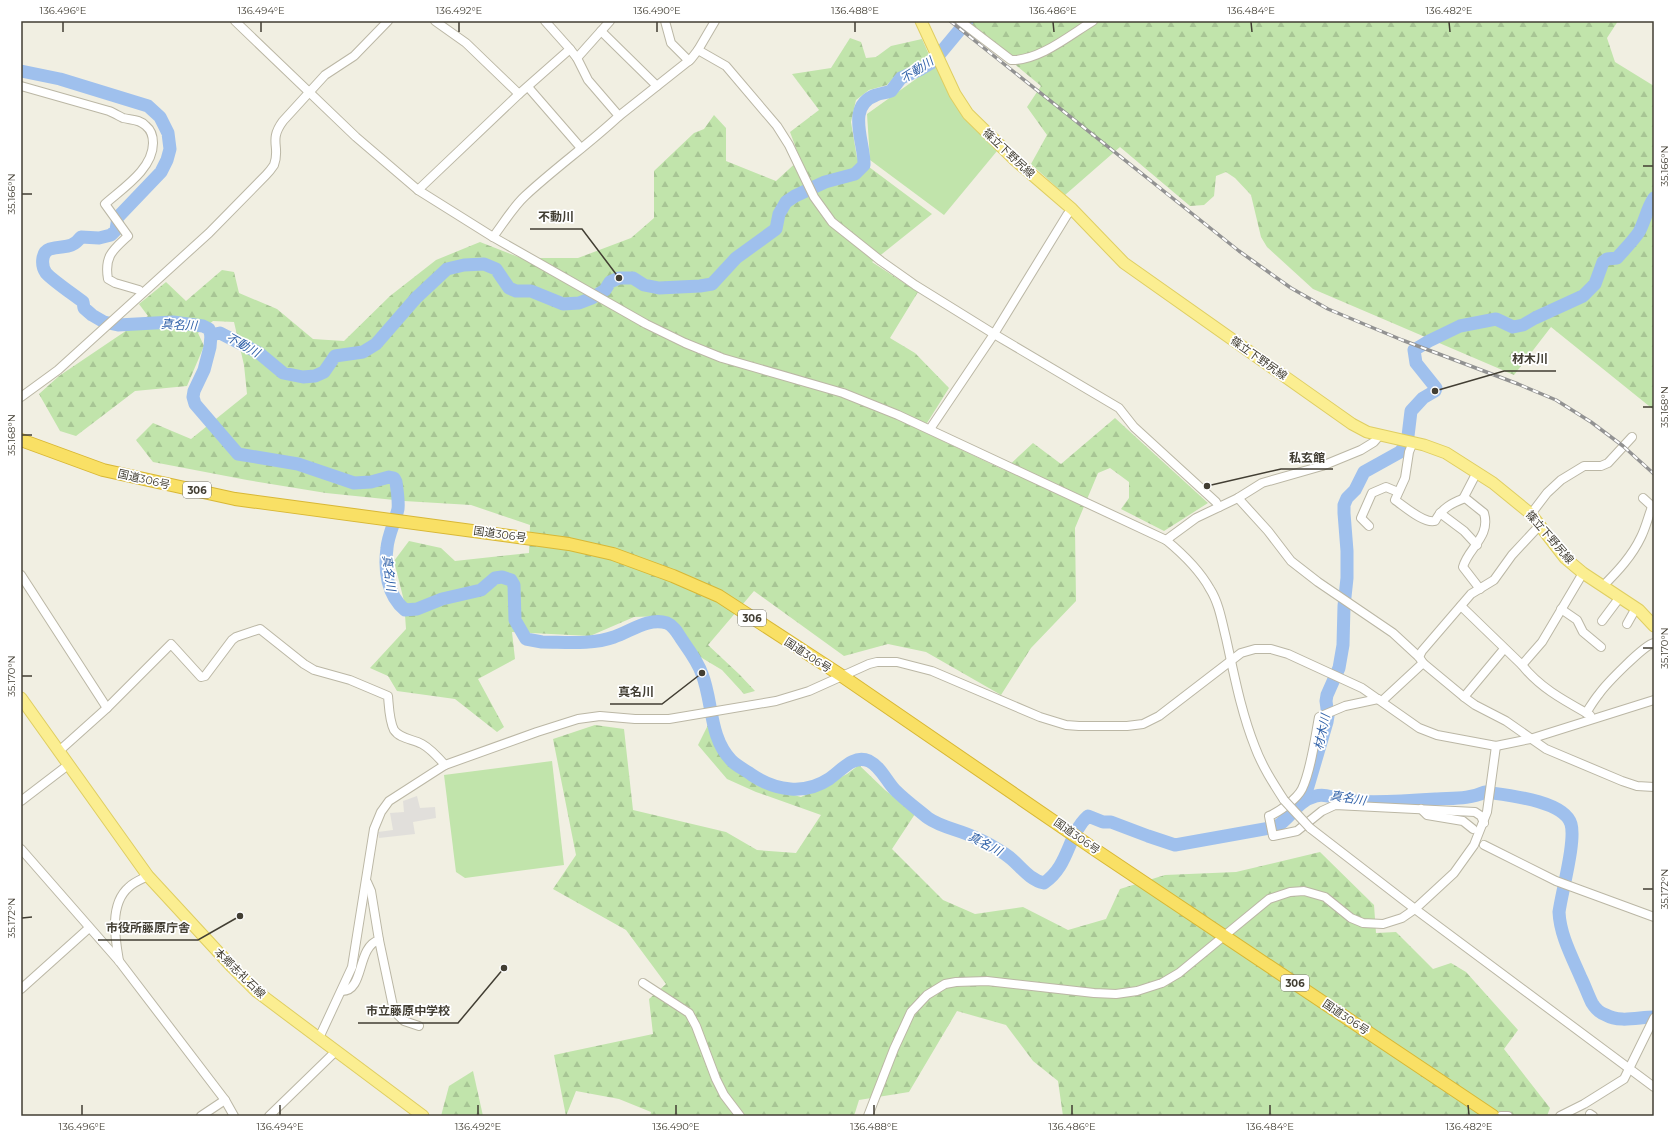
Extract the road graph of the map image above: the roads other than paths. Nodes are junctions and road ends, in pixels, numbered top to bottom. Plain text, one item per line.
1 (235, 21) edge
2 (388, 21) edge
3 (435, 21) edge
4 (545, 21) edge
5 (610, 21) edge
6 (665, 21) edge
7 (715, 21) edge
8 (921, 21) edge
9 (1093, 21) edge
10 (963, 23) edge
11 (601, 31) junction
12 (570, 49) junction
13 (698, 50) junction
14 (577, 58) junction
15 (689, 61) junction
16 (21, 86) edge
17 (657, 86) junction
18 (528, 87) junction
19 (309, 91) junction
20 (518, 94) junction
21 (619, 116) junction
22 (581, 148) junction
23 (418, 190) junction
24 (1072, 209) junction
25 (493, 237) junction
26 (142, 293) junction
27 (994, 334) junction
28 (21, 397) edge
29 (930, 429) junction
30 (1380, 435) junction
31 (1632, 437) dead end
32 (21, 440) edge
33 (1408, 441) junction
34 (1477, 472) junction
35 (1398, 492) junction
36 (1238, 498) junction
37 (1466, 498) junction
38 (1643, 498) dead end
39 (1219, 507) junction
40 (1653, 508) edge
41 (1440, 513) junction
42 (1530, 514) junction
43 (1369, 526) dead end
44 (1539, 526) junction
45 (1166, 540) junction
46 (1477, 545) junction
47 (1583, 573) junction
48 (21, 575) edge
49 (1603, 586) junction
50 (1480, 589) junction
51 (1620, 598) junction
52 (1461, 606) junction
53 (1636, 608) junction
54 (1561, 609) junction
55 (1602, 621) dead end
56 (1627, 624) dead end
57 (1654, 626) edge
58 (1654, 643) edge
59 (1601, 647) dead end
60 (1504, 649) junction
61 (1231, 660) junction
62 (1421, 660) junction
63 (1522, 665) junction
64 (842, 676) junction
65 (1464, 697) junction
66 (21, 698) edge
67 (1380, 700) junction
68 (1654, 700) edge
69 (107, 708) junction
70 (1586, 713) junction
71 (1593, 719) junction
72 (1530, 739) junction
73 (1496, 746) junction
74 (59, 751) junction
75 (68, 765) junction
76 (445, 765) junction
77 (1654, 787) edge
78 (21, 801) edge
79 (1421, 809) junction
80 (1484, 823) junction
81 (1473, 829) dead end
82 (1484, 844) dead end
83 (21, 849) edge
84 (148, 876) junction
85 (366, 881) junction
86 (1415, 909) junction
87 (1654, 917) edge
88 (89, 928) junction
89 (1224, 935) junction
90 (379, 940) junction
91 (119, 961) junction
92 (643, 983) dead end
93 (21, 989) edge
94 (342, 991) junction
95 (1652, 1025) edge
96 (419, 1026) dead end
97 (319, 1038) junction
98 (336, 1051) junction
99 (1629, 1069) junction
100 (1654, 1087) edge
101 (225, 1100) junction
102 (201, 1116) edge
103 (234, 1116) edge
104 (270, 1116) edge
105 (423, 1116) edge
106 (740, 1116) edge
107 (868, 1116) edge
108 (1493, 1116) edge
109 (1501, 1116) edge
110 (1508, 1116) edge
111 (1560, 1116) edge

1 - 19 street
2 - 19 street
3 - 20 street
4 - 12 street
5 - 11 street
6 - 15 street
7 - 13 street
8 - 24 main road, 篠立下野尻線
9 - 10 street
11 - 14 street
11 - 17 street
12 - 14 street
12 - 18 street
13 - 15 street
13 - 27 street
14 - 21 street
15 - 17 street
16 - 26 street
17 - 21 street
18 - 20 street
18 - 22 street
19 - 23 street
19 - 26 street
20 - 23 street
21 - 22 street
22 - 25 street
23 - 25 street
24 - 27 street
24 - 30 main road, 篠立下野尻線
25 - 29 street
26 - 28 street
27 - 29 street
27 - 39 street
29 - 45 street
30 - 33 main road, 篠立下野尻線
30 - 36 street
31 - 42 street
32 - 64 highway, 国道306号 / 306
33 - 34 main road, 篠立下野尻線
33 - 35 street
34 - 37 street
34 - 42 main road, 篠立下野尻線
35 - 41 street
35 - 43 street
36 - 39 street
36 - 62 street
37 - 41 street
37 - 46 street
38 - 40 street
39 - 45 street
40 - 49 street
41 - 46 street
42 - 44 main road, 篠立下野尻線
44 - 47 main road, 篠立下野尻線
44 - 50 street
45 - 61 street
46 - 50 street
47 - 49 main road, 篠立下野尻線
47 - 54 street
48 - 69 street
49 - 51 main road, 篠立下野尻線
50 - 52 street
51 - 53 main road, 篠立下野尻線
51 - 55 street
52 - 60 street
52 - 62 street
53 - 56 street
53 - 57 main road, 篠立下野尻線
54 - 59 street
54 - 63 street
58 - 70 street
60 - 63 street
60 - 65 street
61 - 64 street
61 - 67 street
61 - 86 street, bridge
62 - 65 street
62 - 67 street
63 - 70 street
64 - 76 street
64 - 89 highway, 国道306号 / 306
65 - 72 street
66 - 74 main road, 本郷志礼石線
67 - 73 street
67 - 79 street
68 - 71 street
69 - 74 street
69 - 76 street
70 - 71 street
71 - 72 street
72 - 73 street
72 - 77 street
73 - 80 street
74 - 75 main road, 本郷志礼石線
75 - 78 street
75 - 84 main road, 本郷志礼石線
76 - 85 street
79 - 80 street
79 - 81 street
80 - 86 street
82 - 87 street
83 - 88 street
84 - 91 street
84 - 97 main road, 本郷志礼石線
85 - 90 street
85 - 94 street
86 - 89 street
86 - 99 street
88 - 91 street
88 - 93 street
89 - 107 street
89 - 108 highway, 国道306号 / 306
90 - 94 street
90 - 96 street
91 - 101 street
92 - 106 street
94 - 97 street
95 - 99 street
97 - 98 main road, 本郷志礼石線
98 - 104 street
98 - 105 main road, 本郷志礼石線
99 - 100 street
99 - 111 street
101 - 102 street
101 - 103 street
109 - 110 street

